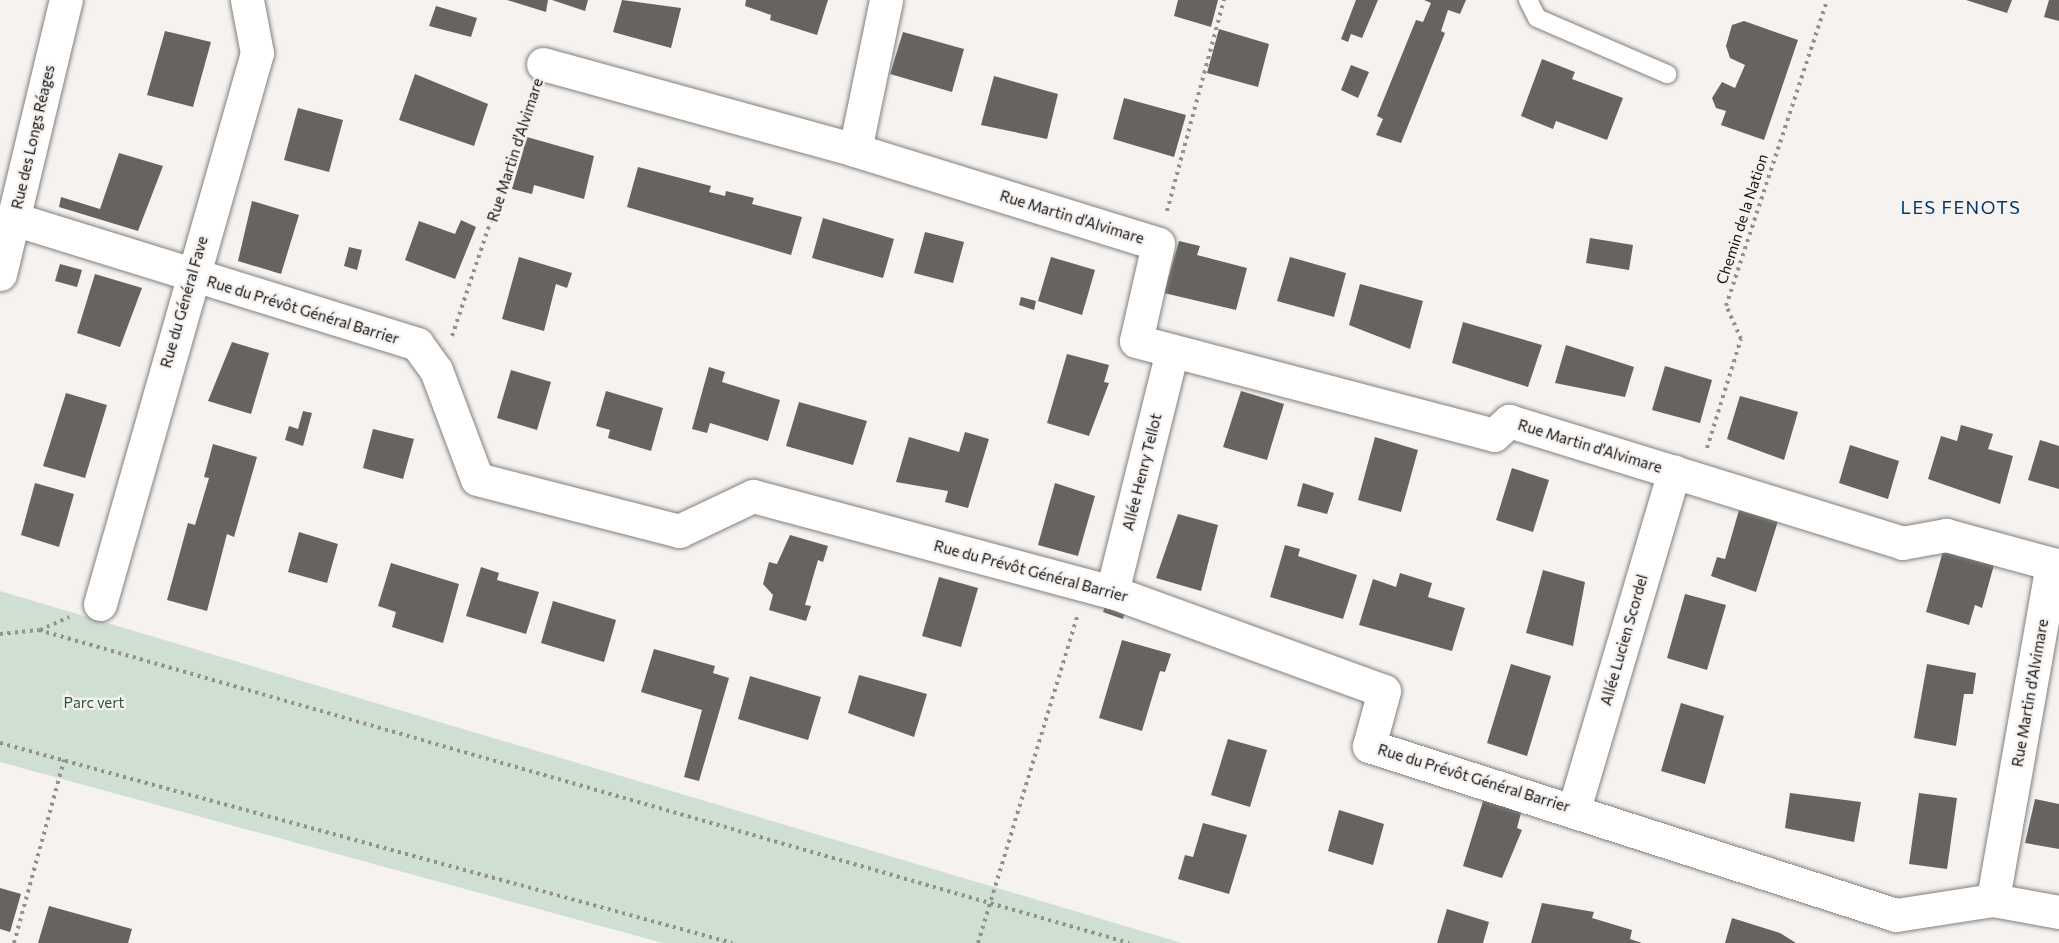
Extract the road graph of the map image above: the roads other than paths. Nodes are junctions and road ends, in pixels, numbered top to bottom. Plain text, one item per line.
1 (66, 0) edge
2 (247, 0) edge
3 (886, 0) edge
4 (1528, 0) edge
5 (543, 64) road end
6 (1667, 74) dead end
7 (855, 150) junction
8 (14, 219) junction
9 (0, 274) edge
10 (190, 277) junction
11 (1172, 351) junction
12 (1685, 476) junction
13 (1112, 592) junction
14 (100, 604) dead end
15 (1574, 809) junction
16 (1993, 900) junction
17 (2059, 912) edge

1 - 8 street, Rue des Longs Réages
2 - 10 street, Rue du Général Fave
3 - 7 street
4 - 6 lane
5 - 7 street, Rue Martin d'Alvimare
7 - 11 street, Rue Martin d'Alvimare
8 - 9 street, Rue des Longs Réages
8 - 10 street, Rue du Prévôt Général Barrier
10 - 13 street, Rue du Prévôt Général Barrier
10 - 14 street, Rue du Général Fave
11 - 12 street, Rue Martin d'Alvimare
11 - 13 street, Allée Henry Tellot
12 - 15 street, Allée Lucien Scordel
12 - 16 street, Rue Martin d'Alvimare
13 - 15 street, Rue du Prévôt Général Barrier
15 - 16 street, Rue du Prévôt Général Barrier
16 - 17 street, Rue du Prévôt Général Barrier

